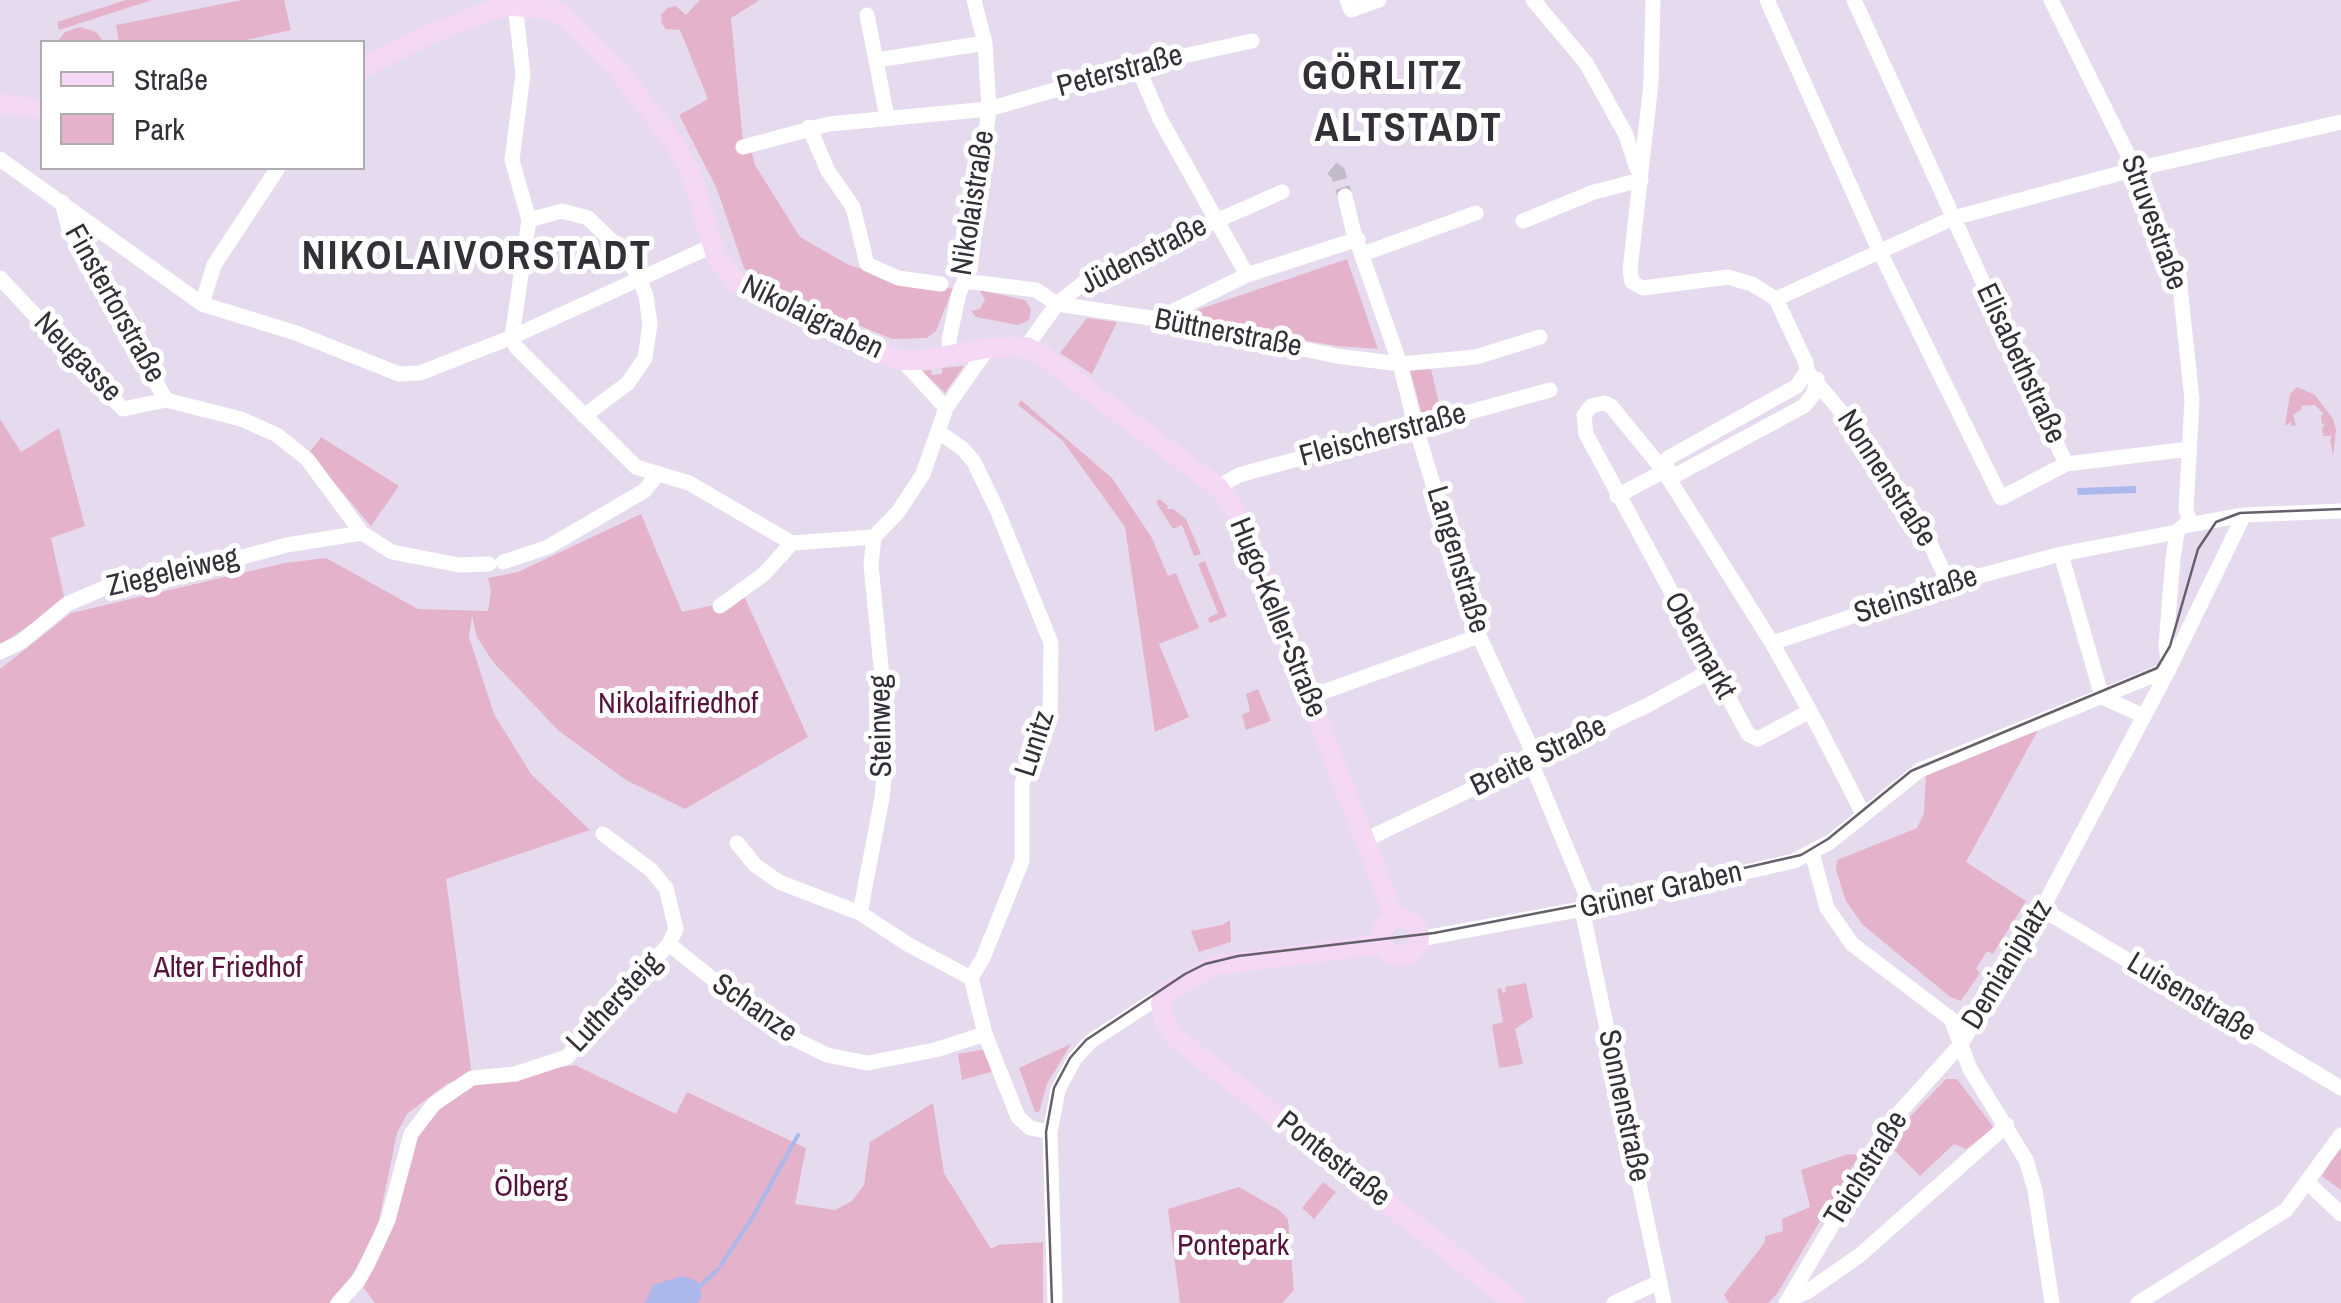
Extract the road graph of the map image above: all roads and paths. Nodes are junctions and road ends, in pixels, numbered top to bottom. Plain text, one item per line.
1 (974, 0) edge
2 (1379, 0) edge
3 (1533, 0) edge
4 (1654, 0) edge
5 (1767, 0) edge
6 (1854, 0) edge
7 (2056, 2) edge
8 (1352, 4) edge
9 (515, 5) junction
10 (557, 5) edge
11 (867, 16) dead end
12 (1252, 40) dead end
13 (985, 43) junction
14 (877, 60) junction
15 (365, 66) edge
16 (1138, 66) junction
17 (0, 104) edge
18 (40, 109) edge
19 (989, 109) junction
20 (887, 117) junction
21 (2341, 122) edge
22 (808, 128) junction
23 (743, 147) dead end
24 (0, 159) edge
25 (2136, 169) junction
26 (277, 170) edge
27 (1641, 180) junction
28 (1282, 192) dead end
29 (1343, 200) tunnel mouth
30 (62, 202) junction
31 (1476, 213) dead end
32 (1218, 218) junction
33 (1954, 218) junction
34 (529, 220) junction
35 (1524, 220) dead end
36 (712, 246) junction
37 (1360, 246) junction
38 (1878, 250) junction
39 (1247, 275) junction
40 (639, 277) junction
41 (0, 278) edge
42 (956, 283) junction
43 (1776, 299) junction
44 (202, 304) junction
45 (1057, 304) junction
46 (1157, 319) junction
47 (512, 337) junction
48 (1540, 337) dead end
49 (1026, 347) junction
50 (988, 348) junction
51 (950, 356) junction
52 (902, 360) junction
53 (1400, 364) junction
54 (1812, 375) junction
55 (1550, 390) dead end
56 (166, 400) junction
57 (946, 408) junction
58 (584, 416) junction
59 (1416, 428) junction
60 (938, 432) junction
61 (2189, 448) junction
62 (2066, 464) junction
63 (1664, 471) junction
64 (657, 475) junction
65 (1218, 487) junction
66 (1617, 496) junction
67 (2340, 511) edge
68 (2244, 515) junction
69 (2184, 527) junction
70 (362, 533) junction
71 (874, 537) junction
72 (792, 543) junction
73 (2062, 554) junction
74 (1949, 584) junction
75 (720, 606) dead end
76 (1479, 636) junction
77 (1772, 643) junction
78 (0, 652) edge
79 (2169, 669) junction
80 (1712, 670) junction
81 (1309, 697) junction
82 (2102, 697) junction
83 (1810, 712) junction
84 (2144, 716) junction
85 (1531, 762) junction
86 (1863, 814) junction
87 (603, 834) dead end
88 (1365, 840) junction
89 (737, 843) dead end
90 (1812, 853) junction
91 (1586, 908) junction
92 (2042, 908) junction
93 (860, 913) junction
94 (1395, 918) junction
95 (1418, 939) junction
96 (670, 944) junction
97 (1382, 944) junction
98 (971, 978) junction
99 (1163, 1001) junction
100 (985, 1034) junction
101 (1961, 1044) junction
102 (2341, 1088) edge
103 (2007, 1125) junction
104 (1050, 1132) junction
105 (2341, 1134) edge
106 (2307, 1182) junction
107 (2340, 1210) edge
108 (1659, 1282) junction
109 (1789, 1302) edge
110 (338, 1303) edge
111 (1055, 1303) edge
112 (1515, 1303) edge
113 (1614, 1303) edge
114 (1664, 1303) edge
115 (2052, 1303) edge
116 (2138, 1303) edge

1 - 13 street, Nikolaistraße
2 - 8 street
3 - 27 street
4 - 27 street
5 - 38 street, Elisabethstraße
6 - 33 street, Elisabethstraße
7 - 25 street, Struvestraße
9 - 10 street, Nikolaigraben
9 - 15 street
9 - 34 street
10 - 36 street, Nikolaigraben
11 - 14 street
12 - 16 street, Peterstraße
13 - 14 street
13 - 19 street, Nikolaistraße
14 - 20 street
16 - 19 street, Peterstraße
16 - 32 street
17 - 18 street
19 - 20 street, Peterstraße
19 - 42 street, Nikolaistraße
20 - 22 street, Peterstraße
21 - 25 street
22 - 23 street, Peterstraße
22 - 42 street
24 - 30 street, Finstertorstraße
25 - 33 street
25 - 61 street, Struvestraße
26 - 44 street
27 - 35 street
27 - 43 street
28 - 32 street, Jüdenstraße
29 - 37 street, Langenstraße
30 - 44 street
30 - 56 street, Finstertorstraße
31 - 37 street
32 - 39 street
32 - 45 street, Jüdenstraße
33 - 38 street
33 - 62 street, Elisabethstraße
34 - 40 street
34 - 47 street
36 - 40 street
36 - 52 street, Nikolaigraben
37 - 39 street
37 - 53 street, Langenstraße
38 - 43 street
38 - 62 street, Elisabethstraße
39 - 46 street
40 - 47 street
40 - 58 street
41 - 56 street, Neugasse
42 - 45 street
42 - 51 street, Nikolaistraße
43 - 54 street, Nonnenstraße
44 - 47 street
45 - 46 street, Büttnerstraße
45 - 49 street, Jüdenstraße
46 - 53 street, Büttnerstraße
47 - 58 street
48 - 53 street, Büttnerstraße
49 - 50 street, Nikolaigraben
49 - 65 street, Hugo-Keller-Straße
50 - 51 street, Nikolaigraben
50 - 57 street
51 - 52 street, Nikolaigraben
52 - 57 street, Nikolaigraben
53 - 59 street, Langenstraße
54 - 63 street
54 - 74 street, Nonnenstraße
55 - 59 street, Fleischerstraße
56 - 70 street, Finstertorstraße
57 - 60 street
58 - 64 street
59 - 65 street, Fleischerstraße
59 - 76 street, Langenstraße
60 - 71 street
60 - 98 street, Lunitz
61 - 62 street
61 - 69 street, Struvestraße
63 - 66 street
63 - 66 street, Obermarkt
63 - 77 street, Obermarkt
64 - 70 street, Finstertorstraße
64 - 72 street
65 - 81 street, Hugo-Keller-Straße
66 - 80 street, Obermarkt
67 - 68 street
68 - 69 street
68 - 79 street, Demianiplatz
69 - 73 street, Steinstraße
69 - 79 street, Demianiplatz
70 - 78 street, Ziegeleiweg
71 - 72 street
71 - 93 street, Steinweg
72 - 75 street
73 - 74 street, Steinstraße
73 - 82 street
74 - 77 street, Steinstraße
76 - 81 street
76 - 85 street, Langenstraße
77 - 83 street, Obermarkt
79 - 82 street
79 - 84 street, Demianiplatz
80 - 83 street, Obermarkt
80 - 85 street, Breite Straße
81 - 88 street, Hugo-Keller-Straße
82 - 84 street
82 - 86 street, Grüner Graben
83 - 86 street, Obermarkt
84 - 92 street, Demianiplatz
85 - 88 street, Breite Straße
85 - 91 street, Langenstraße
86 - 90 street, Grüner Graben
87 - 96 street
88 - 94 street, Hugo-Keller-Straße
89 - 93 street
90 - 91 street, Grüner Graben
90 - 101 street, Demianiplatz
91 - 95 street, Grüner Graben
91 - 108 street, Sonnenstraße
92 - 101 street, Demianiplatz
92 - 102 street, Luisenstraße
93 - 98 street
94 - 95 street
94 - 97 street
95 - 97 street
96 - 100 street, Schanze
96 - 110 street, Luthersteig
97 - 99 street
98 - 100 street
99 - 104 street
99 - 112 street, Pontestraße
100 - 104 street
101 - 103 street
101 - 109 street, Teichstraße
103 - 109 street
103 - 115 street
104 - 111 street
105 - 106 street
106 - 107 street
106 - 116 street
108 - 113 street
108 - 114 street, Sonnenstraße

